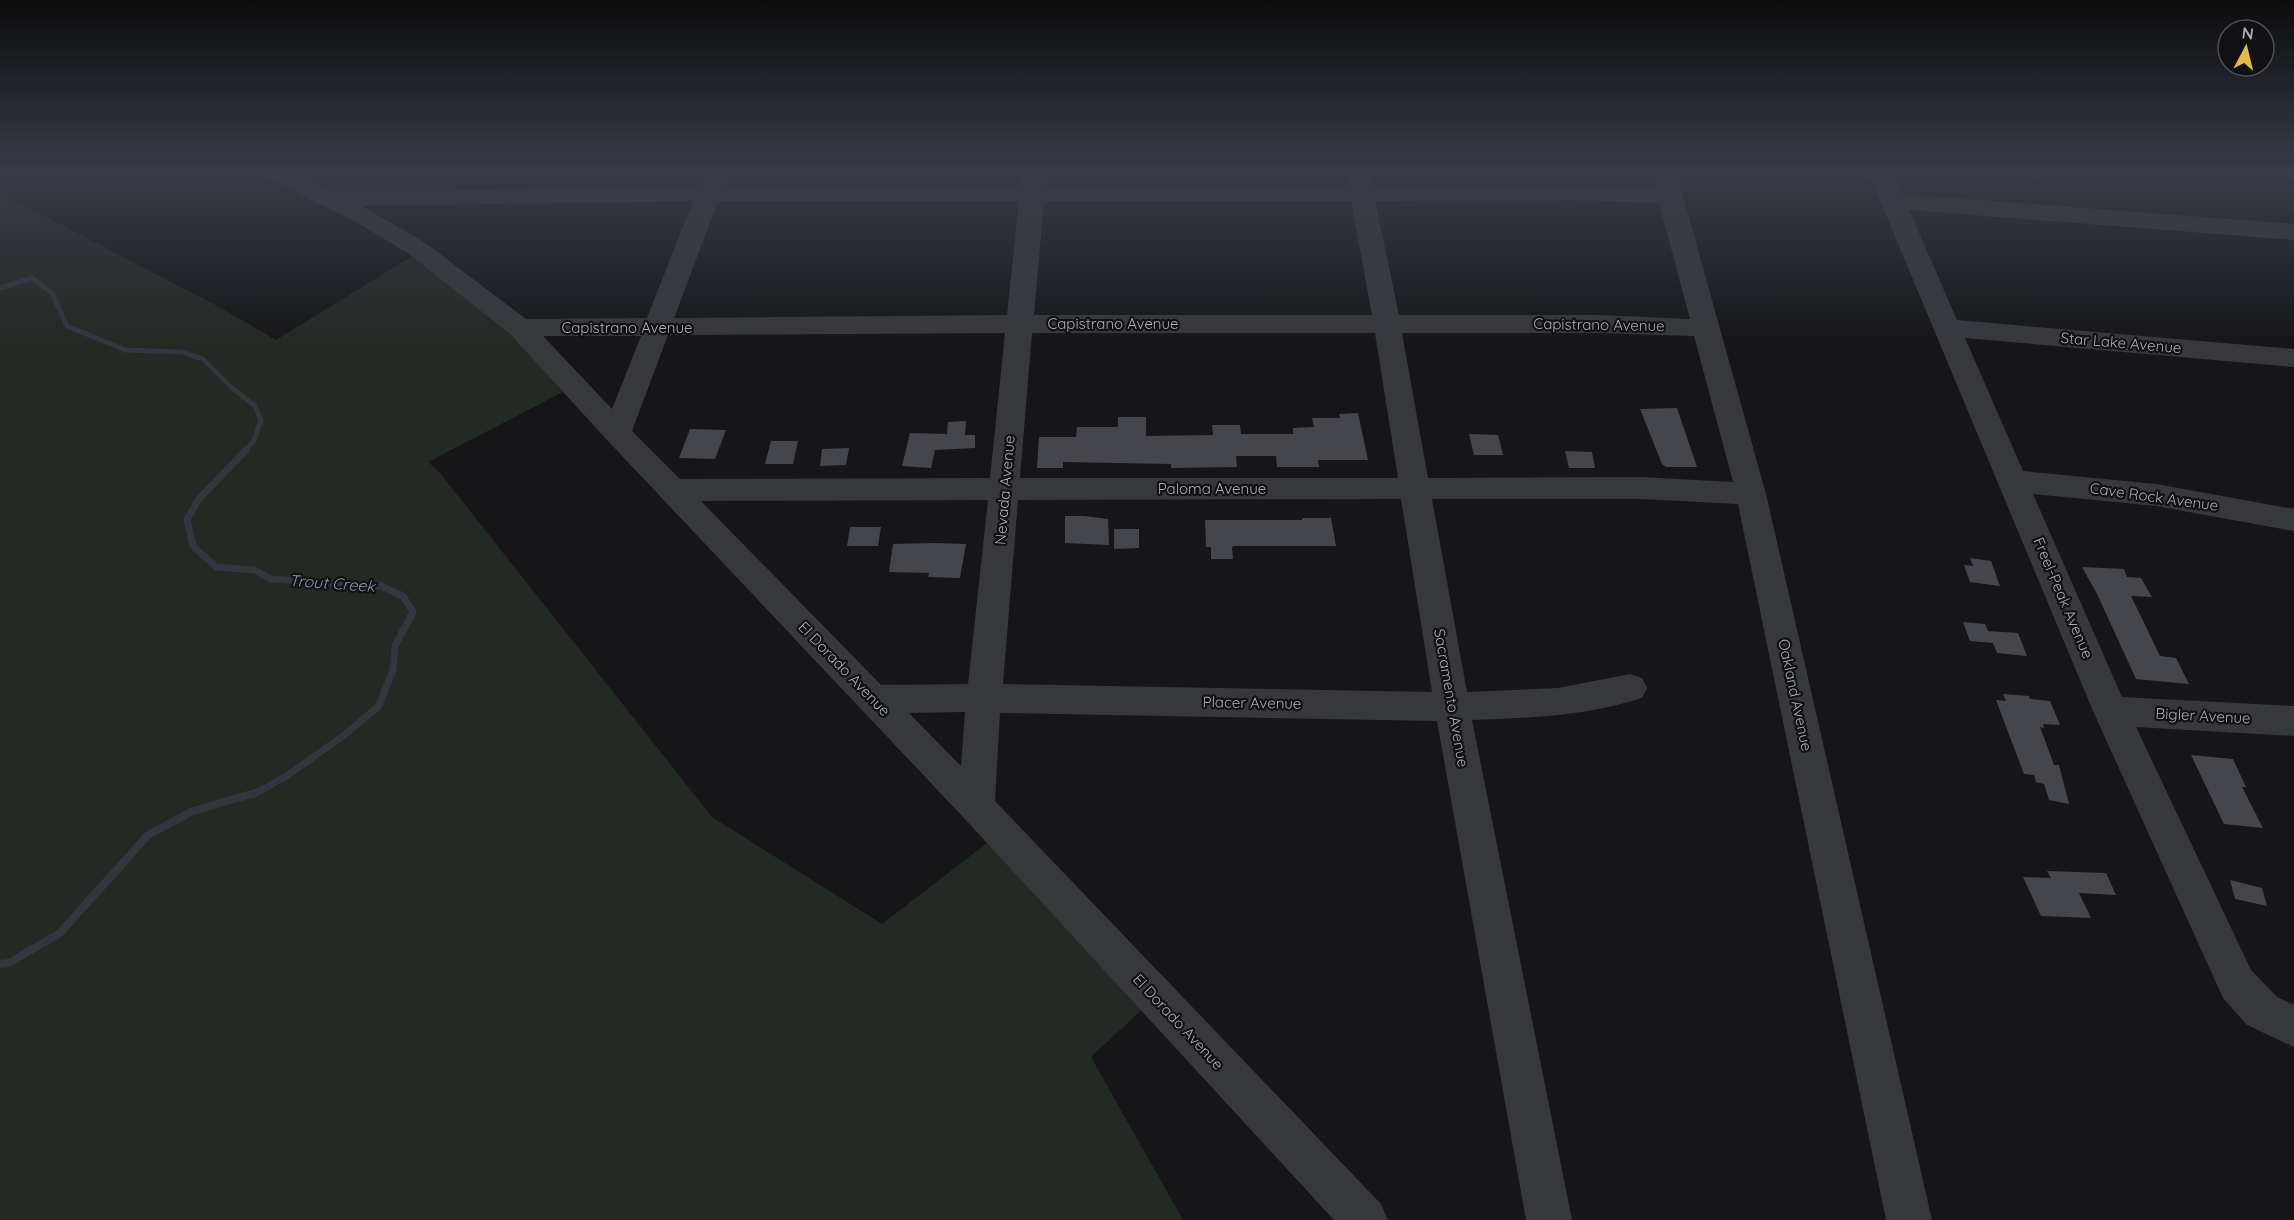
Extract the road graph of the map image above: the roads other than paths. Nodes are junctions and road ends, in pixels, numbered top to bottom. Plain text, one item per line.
1 (399, 231) edge
2 (695, 231) edge
3 (1028, 231) edge
4 (1368, 231) edge
5 (1680, 231) edge
6 (1905, 231) edge
7 (1019, 324) junction
8 (1387, 324) junction
9 (520, 328) junction
10 (657, 328) junction
11 (1706, 328) junction
12 (1947, 328) junction
13 (2294, 358) edge
14 (617, 433) junction
15 (2013, 481) junction
16 (1005, 489) junction
17 (1415, 489) junction
18 (672, 490) junction
19 (1751, 494) junction
20 (2294, 520) edge
21 (1630, 688) dead end
22 (984, 698) junction
23 (873, 699) junction
24 (1452, 707) junction
25 (2111, 711) junction
26 (2294, 721) edge
27 (976, 806) junction
28 (2278, 1019) edge
29 (1365, 1220) edge
30 (1549, 1220) edge
31 (1909, 1220) edge

1 - 9 street, El Dorado Avenue
2 - 10 street
3 - 7 street, Nevada Avenue
4 - 8 street, Sacramento Avenue
5 - 11 street, Oakland Avenue
6 - 12 street, Freel-Peak Avenue
7 - 8 street, Capistrano Avenue
7 - 10 street, Capistrano Avenue
7 - 16 street, Nevada Avenue
8 - 11 street, Capistrano Avenue
8 - 17 street, Sacramento Avenue
9 - 10 street, Capistrano Avenue
9 - 14 street, El Dorado Avenue
10 - 14 street
11 - 19 street, Oakland Avenue
12 - 13 street, Star Lake Avenue
12 - 15 street, Freel-Peak Avenue
14 - 18 street, El Dorado Avenue
15 - 20 street, Cave Rock Avenue
15 - 25 street, Freel-Peak Avenue
16 - 17 street, Paloma Avenue
16 - 18 street, Paloma Avenue
16 - 22 street, Nevada Avenue
17 - 19 street, Paloma Avenue
17 - 24 street, Sacramento Avenue
18 - 23 street, El Dorado Avenue
19 - 31 street, Oakland Avenue
21 - 24 street, Placer Avenue
22 - 23 street, Placer Avenue
22 - 24 street, Placer Avenue
22 - 27 street, Nevada Avenue
23 - 27 street, El Dorado Avenue
24 - 30 street, Sacramento Avenue
25 - 26 street, Bigler Avenue
25 - 28 street, Freel-Peak Avenue
27 - 29 street, El Dorado Avenue

